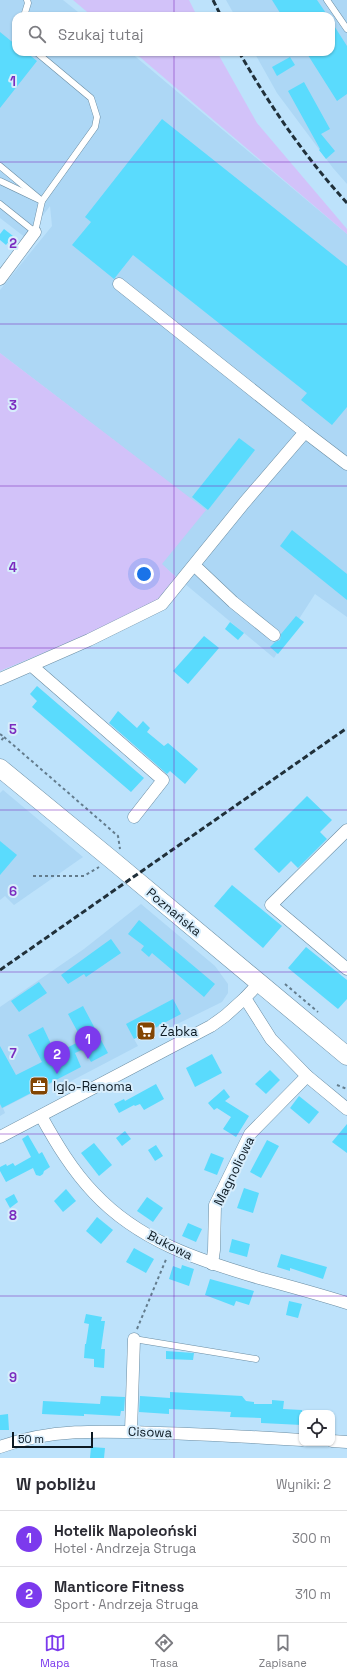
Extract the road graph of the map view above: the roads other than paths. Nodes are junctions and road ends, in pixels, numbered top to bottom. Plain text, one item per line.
1 (27, 0) edge
2 (327, 0) edge
3 (25, 12) edge
4 (347, 29) edge
5 (41, 56) edge
6 (0, 166) edge
7 (0, 181) edge
8 (42, 201) junction
9 (0, 204) edge
10 (35, 232) junction
11 (0, 279) edge
12 (119, 284) dead end
13 (306, 432) junction
14 (347, 464) edge
15 (195, 566) junction
16 (274, 635) dead end
17 (32, 666) junction
18 (0, 679) edge
19 (2, 774) edge
20 (134, 817) dead end
21 (347, 830) edge
22 (347, 969) edge
23 (259, 983) junction
24 (245, 998) junction
25 (347, 1056) edge
26 (306, 1076) junction
27 (347, 1109) edge
28 (41, 1116) junction
29 (0, 1137) edge
30 (212, 1264) junction
31 (347, 1302) edge
32 (134, 1340) joint
33 (256, 1359) dead end
34 (130, 1431) junction
35 (299, 1440) edge
36 (335, 1441) edge
37 (347, 1442) edge
38 (0, 1447) edge

1 - 3 lane
2 - 4 lane
5 - 8 lane
6 - 8 lane
7 - 8 lane
8 - 10 lane
9 - 10 lane
10 - 11 street
12 - 13 street
13 - 14 street
13 - 15 street
15 - 16 street
15 - 17 street
17 - 18 street
17 - 20 street
19 - 23 main road, Poznańska
21 - 22 street
23 - 24 street
23 - 25 main road, Poznańska
24 - 26 street
24 - 28 street
26 - 27 street
26 - 30 street, Magnoliowa
28 - 29 street
28 - 30 street, Bukowa
30 - 31 street, Bukowa
32 - 33 lane
32 - 34 street
34 - 35 street, Cisowa
34 - 38 street, Cisowa
36 - 37 street

